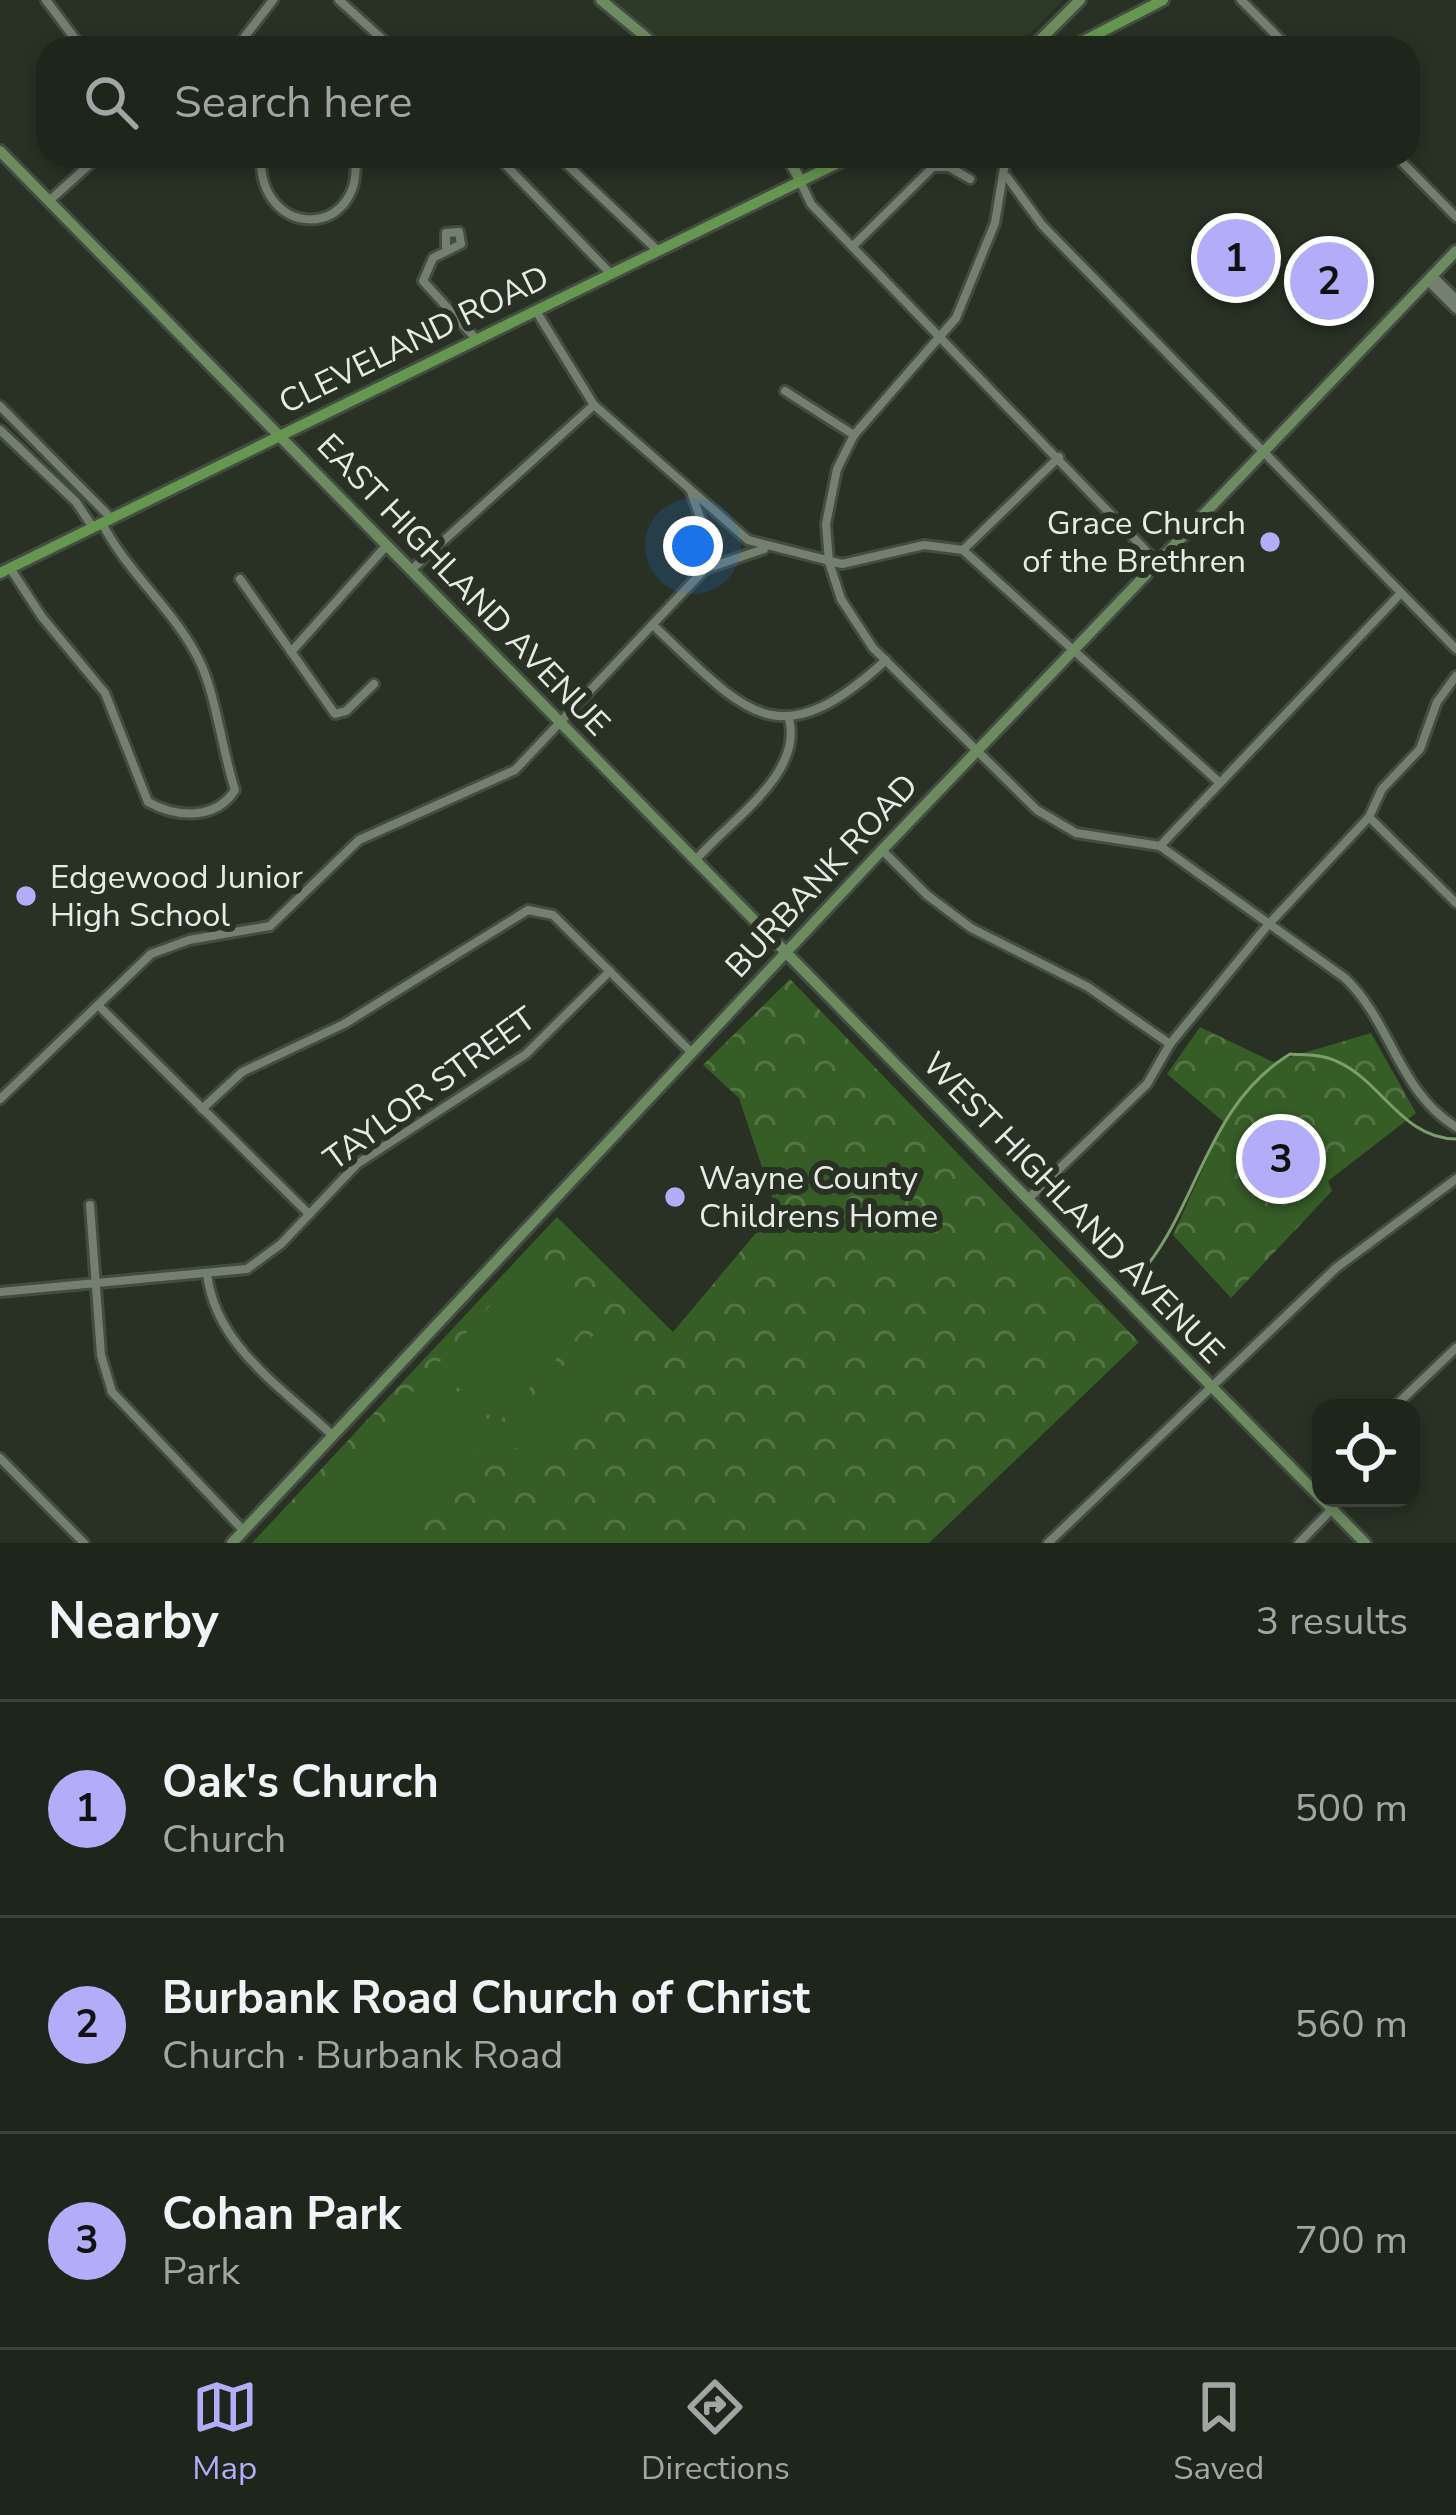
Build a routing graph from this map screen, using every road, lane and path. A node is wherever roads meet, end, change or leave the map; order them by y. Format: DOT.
graph roads {
  1 [pos="46,0"];
  2 [pos="273,0"];
  3 [pos="339,0"];
  4 [pos="601,0"];
  5 [pos="1080,0"];
  6 [pos="1162,0"];
  7 [pos="1241,0"];
  8 [pos="73,36"];
  9 [pos="245,36"];
  10 [pos="379,36"];
  11 [pos="644,36"];
  12 [pos="1044,36"];
  13 [pos="1093,36"];
  14 [pos="1277,36"];
  15 [pos="0,151"];
  16 [pos="86,168"];
  17 [pos="262,168"];
  18 [pos="356,168"];
  19 [pos="509,168"];
  20 [pos="571,168"];
  21 [pos="794,168"];
  22 [pos="825,168"];
  23 [pos="932,168"];
  24 [pos="952,168"];
  25 [pos="1006,168"];
  26 [pos="1408,168"];
  27 [pos="1006,173"];
  28 [pos="800,179"];
  29 [pos="970,179"];
  30 [pos="50,201"];
  31 [pos="1456,217"];
  32 [pos="854,246"];
  33 [pos="446,248"];
  34 [pos="656,249"];
  35 [pos="1456,251"];
  36 [pos="610,273"];
  37 [pos="1430,278"];
  38 [pos="1456,299"];
  39 [pos="1456,309"];
  40 [pos="536,311"];
  41 [pos="944,338"];
  42 [pos="476,339"];
  43 [pos="785,391"];
  44 [pos="594,405"];
  45 [pos="0,406"];
  46 [pos="0,430"];
  47 [pos="854,435"];
  48 [pos="281,436"];
  49 [pos="1261,453"];
  50 [pos="1059,458"];
  51 [pos="53,460"];
  52 [pos="44,470"];
  53 [pos="691,492"];
  54 [pos="101,522"];
  55 [pos="387,545"];
  56 [pos="766,548"];
  57 [pos="963,550"];
  58 [pos="829,562"];
  59 [pos="1157,562"];
  60 [pos="705,569"];
  61 [pos="5,570"];
  62 [pos="411,570"];
  63 [pos="240,579"];
  64 [pos="1401,592"];
  65 [pos="655,628"];
  66 [pos="1456,650"];
  67 [pos="1072,651"];
  68 [pos="291,652"];
  69 [pos="886,660"];
  70 [pos="1456,676"];
  71 [pos="374,684"];
  72 [pos="789,719"];
  73 [pos="562,726"];
  74 [pos="977,750"];
  75 [pos="1220,783"];
  76 [pos="1369,818"];
  77 [pos="1160,846"];
  78 [pos="882,850"];
  79 [pos="694,861"];
  80 [pos="1456,903"];
  81 [pos="1268,926"];
  82 [pos="786,956"];
  83 [pos="610,971"];
  84 [pos="99,1006"];
  85 [pos="1170,1044"];
  86 [pos="692,1054"];
  87 [pos="0,1100"];
  88 [pos="202,1109"];
  89 [pos="1456,1127"];
  90 [pos="1456,1180"];
  91 [pos="1027,1199"];
  92 [pos="90,1204"];
  93 [pos="309,1214"];
  94 [pos="207,1274"];
  95 [pos="95,1283"];
  96 [pos="0,1292"];
  97 [pos="1456,1348"];
  98 [pos="1214,1390"];
  99 [pos="1402,1399"];
  100 [pos="332,1435"];
  101 [pos="0,1458"];
  102 [pos="1312,1479"];
  103 [pos="1333,1509"];
  104 [pos="244,1531"];
  105 [pos="1053,1541"];
  106 [pos="84,1543"];
  107 [pos="232,1543"];
  108 [pos="1300,1543"];
  109 [pos="1366,1543"];
  1 -- 8 [label="street"];
  2 -- 9 [label="street"];
  3 -- 10 [label="street"];
  4 -- 11 [label="street"];
  5 -- 12 [label="street"];
  6 -- 13 [label="main road"];
  7 -- 14 [label="street"];
  15 -- 30 [label="street, EAST HIGHLAND AVENUE"];
  16 -- 30 [label="street"];
  17 -- 18 [label="street"];
  19 -- 36 [label="street"];
  20 -- 34 [label="street"];
  21 -- 28 [label="street"];
  22 -- 28 [label="main road, CLEVELAND ROAD"];
  23 -- 32 [label="street"];
  24 -- 29 [label="street"];
  25 -- 27 [label="street"];
  26 -- 31 [label="street"];
  27 -- 41 [label="street"];
  27 -- 49 [label="street"];
  28 -- 32 [label="street"];
  28 -- 34 [label="main road, CLEVELAND ROAD"];
  30 -- 48 [label="street, EAST HIGHLAND AVENUE"];
  32 -- 41 [label="street"];
  33 -- 42 [label="street"];
  34 -- 36 [label="main road, CLEVELAND ROAD"];
  35 -- 37 [label="street, BURBANK ROAD"];
  36 -- 40 [label="main road, CLEVELAND ROAD"];
  37 -- 38 [label="street"];
  37 -- 39 [label="street"];
  37 -- 49 [label="street, BURBANK ROAD"];
  40 -- 42 [label="main road, CLEVELAND ROAD"];
  40 -- 44 [label="street"];
  41 -- 47 [label="street"];
  41 -- 50 [label="street"];
  42 -- 48 [label="main road, CLEVELAND ROAD"];
  43 -- 47 [label="street"];
  44 -- 53 [label="street"];
  44 -- 62 [label="street"];
  45 -- 51 [label="street"];
  46 -- 52 [label="street"];
  47 -- 58 [label="street"];
  48 -- 54 [label="main road, CLEVELAND ROAD"];
  48 -- 55 [label="street, EAST HIGHLAND AVENUE"];
  49 -- 59 [label="street, BURBANK ROAD"];
  49 -- 64 [label="street"];
  50 -- 57 [label="street"];
  50 -- 59 [label="street"];
  51 -- 52 [label="street"];
  51 -- 54 [label="street"];
  52 -- 54 [label="street"];
  53 -- 56 [label="street"];
  53 -- 60 [label="street"];
  54 -- 61 [label="main road, CLEVELAND ROAD"];
  54 -- 61 [label="street"];
  55 -- 62 [label="street, EAST HIGHLAND AVENUE"];
  55 -- 68 [label="street"];
  56 -- 58 [label="street"];
  56 -- 60 [label="street"];
  57 -- 58 [label="street"];
  57 -- 67 [label="street"];
  58 -- 69 [label="street"];
  59 -- 67 [label="street, BURBANK ROAD"];
  60 -- 65 [label="street"];
  62 -- 73 [label="street, EAST HIGHLAND AVENUE"];
  63 -- 68 [label="street"];
  64 -- 66 [label="street"];
  64 -- 75 [label="street"];
  65 -- 72 [label="street"];
  65 -- 73 [label="street"];
  67 -- 74 [label="street, BURBANK ROAD"];
  67 -- 75 [label="street"];
  68 -- 71 [label="street"];
  69 -- 72 [label="street"];
  69 -- 74 [label="street"];
  70 -- 76 [label="street"];
  72 -- 79 [label="street"];
  73 -- 79 [label="street, EAST HIGHLAND AVENUE"];
  73 -- 84 [label="street"];
  74 -- 77 [label="street"];
  74 -- 78 [label="street, BURBANK ROAD"];
  75 -- 77 [label="street"];
  76 -- 80 [label="street"];
  76 -- 81 [label="street"];
  77 -- 81 [label="street"];
  78 -- 82 [label="street, BURBANK ROAD"];
  78 -- 85 [label="street"];
  79 -- 82 [label="street, EAST HIGHLAND AVENUE"];
  81 -- 85 [label="street"];
  81 -- 89 [label="street"];
  82 -- 86 [label="street, BURBANK ROAD"];
  82 -- 91 [label="street, WEST HIGHLAND AVENUE"];
  83 -- 86 [label="street"];
  83 -- 88 [label="street"];
  83 -- 93 [label="street, TAYLOR STREET"];
  84 -- 87 [label="street"];
  84 -- 88 [label="street"];
  85 -- 91 [label="street"];
  86 -- 100 [label="street, BURBANK ROAD"];
  88 -- 93 [label="street"];
  90 -- 98 [label="street"];
  91 -- 98 [label="street, WEST HIGHLAND AVENUE"];
  92 -- 95 [label="street"];
  93 -- 94 [label="street, TAYLOR STREET"];
  94 -- 95 [label="street, TAYLOR STREET"];
  94 -- 100 [label="street"];
  95 -- 96 [label="street, TAYLOR STREET"];
  95 -- 104 [label="street"];
  97 -- 99 [label="street"];
  98 -- 102 [label="street, WEST HIGHLAND AVENUE"];
  98 -- 105 [label="street"];
  100 -- 104 [label="street, BURBANK ROAD"];
  101 -- 106 [label="street"];
  103 -- 108 [label="street"];
  103 -- 109 [label="street, WEST HIGHLAND AVENUE"];
  104 -- 107 [label="street, BURBANK ROAD"];
}
